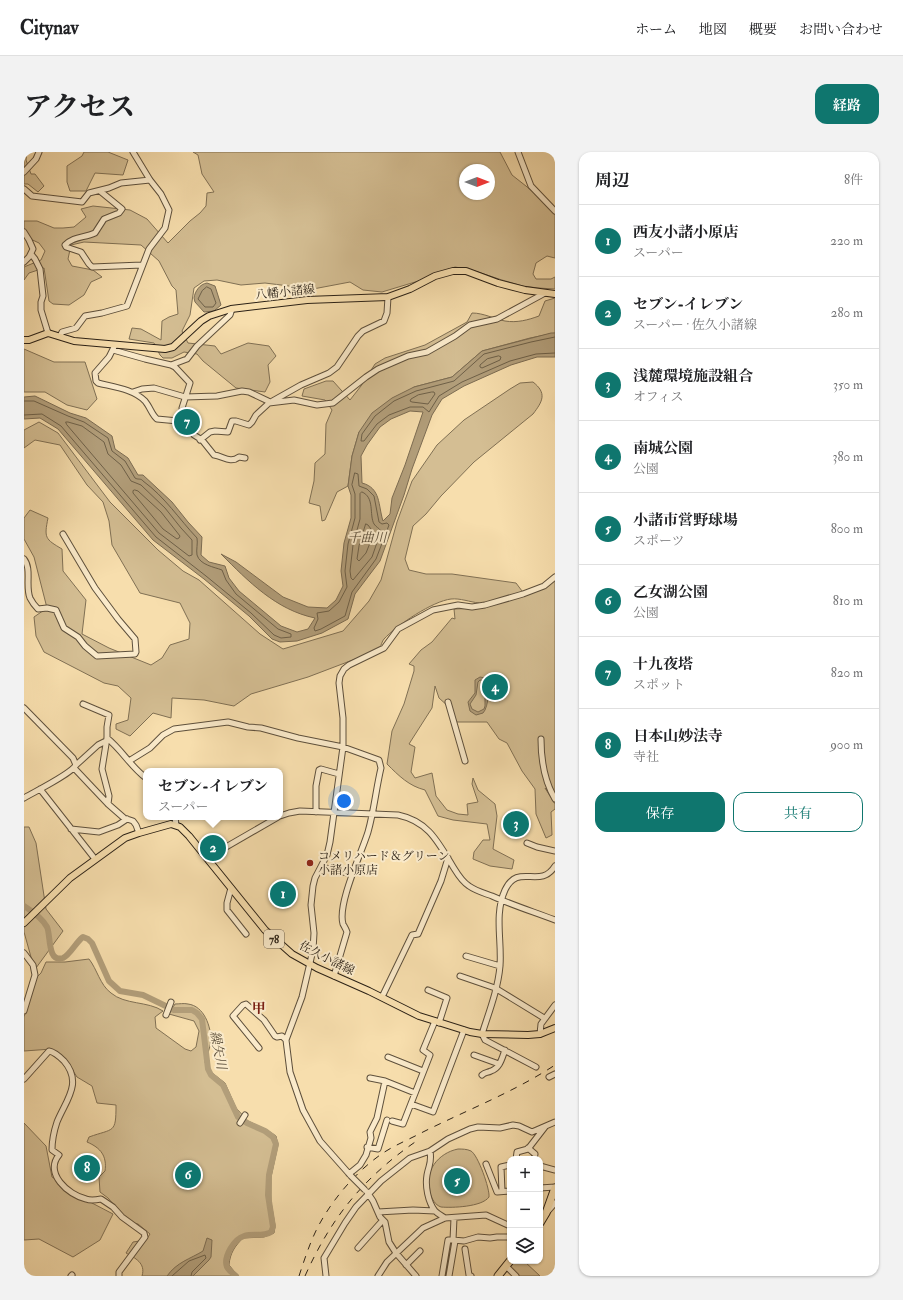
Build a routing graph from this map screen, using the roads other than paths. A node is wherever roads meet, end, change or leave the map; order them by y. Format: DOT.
graph roads {
  1 [pos="39,152"];
  2 [pos="134,152"];
  3 [pos="518,152"];
  4 [pos="24,172"];
  5 [pos="150,180"];
  6 [pos="24,189"];
  7 [pos="100,191"];
  8 [pos="555,211"];
  9 [pos="24,232"];
  10 [pos="31,254"];
  11 [pos="24,262"];
  12 [pos="142,265"];
  13 [pos="545,293"];
  14 [pos="555,294"];
  15 [pos="388,297"];
  16 [pos="232,309"];
  17 [pos="48,333"];
  18 [pos="60,336"];
  19 [pos="24,340"];
  20 [pos="114,347"];
  21 [pos="171,365"];
  22 [pos="133,392"];
  23 [pos="185,397"];
  24 [pos="269,403"];
  25 [pos="185,424"];
  26 [pos="200,440"];
  27 [pos="245,458"];
  28 [pos="63,534"];
  29 [pos="24,559"];
  30 [pos="555,577"];
  31 [pos="448,702"];
  32 [pos="83,704"];
  33 [pos="24,708"];
  34 [pos="107,738"];
  35 [pos="541,739"];
  36 [pos="343,747"];
  37 [pos="129,761"];
  38 [pos="465,761"];
  39 [pos="75,766"];
  40 [pos="339,774"];
  41 [pos="143,776"];
  42 [pos="40,789"];
  43 [pos="24,798"];
  44 [pos="555,799"];
  45 [pos="108,804"];
  46 [pos="316,812"];
  47 [pos="334,812"];
  48 [pos="371,814"];
  49 [pos="283,816"];
  50 [pos="127,819"];
  51 [pos="175,820"];
  52 [pos="274,820"];
  53 [pos="176,825"];
  54 [pos="71,829"];
  55 [pos="139,833"];
  56 [pos="528,843"];
  57 [pos="555,851"];
  58 [pos="208,858"];
  59 [pos="448,858"];
  60 [pos="95,859"];
  61 [pos="555,866"];
  62 [pos="321,867"];
  63 [pos="352,874"];
  64 [pos="231,888"];
  65 [pos="502,901"];
  66 [pos="555,920"];
  67 [pos="24,923"];
  68 [pos="246,934"];
  69 [pos="24,953"];
  70 [pos="466,956"];
  71 [pos="309,964"];
  72 [pos="500,966"];
  73 [pos="334,976"];
  74 [pos="460,976"];
  75 [pos="495,988"];
  76 [pos="428,990"];
  77 [pos="382,997"];
  78 [pos="171,1002"];
  79 [pos="555,1005"];
  80 [pos="24,1011"];
  81 [pos="166,1015"];
  82 [pos="544,1018"];
  83 [pos="437,1022"];
  84 [pos="555,1028"];
  85 [pos="464,1030"];
  86 [pos="482,1034"];
  87 [pos="540,1034"];
  88 [pos="286,1040"];
  89 [pos="259,1048"];
  90 [pos="505,1050"];
  91 [pos="474,1055"];
  92 [pos="388,1057"];
  93 [pos="499,1064"];
  94 [pos="536,1067"];
  95 [pos="423,1071"];
  96 [pos="555,1074"];
  97 [pos="482,1075"];
  98 [pos="549,1077"];
  99 [pos="370,1078"];
  100 [pos="24,1079"];
  101 [pos="385,1081"];
  102 [pos="415,1093"];
  103 [pos="411,1104"];
  104 [pos="245,1115"];
  105 [pos="555,1122"];
  106 [pos="240,1123"];
  107 [pos="546,1127"];
  108 [pos="367,1147"];
  109 [pos="528,1148"];
  110 [pos="430,1151"];
  111 [pos="516,1156"];
  112 [pos="535,1156"];
  113 [pos="486,1164"];
  114 [pos="507,1166"];
  115 [pos="543,1167"];
  116 [pos="555,1170"];
  117 [pos="350,1175"];
  118 [pos="555,1187"];
  119 [pos="543,1188"];
  120 [pos="502,1191"];
  121 [pos="507,1191"];
  122 [pos="366,1192"];
  123 [pos="555,1203"];
  124 [pos="555,1210"];
  125 [pos="435,1211"];
  126 [pos="378,1212"];
  127 [pos="546,1213"];
  128 [pos="445,1218"];
  129 [pos="454,1218"];
  130 [pos="543,1218"];
  131 [pos="383,1220"];
  132 [pos="507,1225"];
  133 [pos="507,1237"];
  134 [pos="454,1240"];
  135 [pos="358,1248"];
  136 [pos="465,1249"];
  137 [pos="420,1251"];
  138 [pos="396,1253"];
  139 [pos="508,1264"];
  140 [pos="406,1265"];
  141 [pos="119,1276"];
  142 [pos="326,1276"];
  143 [pos="378,1276"];
  144 [pos="416,1276"];
  145 [pos="442,1276"];
  146 [pos="449,1276"];
  147 [pos="470,1276"];
  148 [pos="498,1276"];
  149 [pos="516,1276"];
  1 -- 4 [label="street"];
  2 -- 5 [label="street"];
  3 -- 8 [label="street"];
  5 -- 7 [label="street"];
  5 -- 12 [label="street"];
  6 -- 7 [label="street"];
  7 -- 12 [label="street"];
  9 -- 10 [label="street"];
  10 -- 11 [label="street"];
  10 -- 17 [label="street"];
  12 -- 18 [label="street"];
  13 -- 14 [label="main road, 八幡小諸線"];
  13 -- 15 [label="main road, 八幡小諸線"];
  13 -- 24 [label="street"];
  15 -- 16 [label="main road, 八幡小諸線"];
  15 -- 24 [label="street"];
  16 -- 20 [label="main road, 八幡小諸線"];
  16 -- 21 [label="street"];
  17 -- 18 [label="main road, 八幡小諸線"];
  17 -- 19 [label="main road"];
  18 -- 20 [label="main road, 八幡小諸線"];
  20 -- 21 [label="street"];
  20 -- 22 [label="street"];
  21 -- 23 [label="street"];
  22 -- 23 [label="street"];
  22 -- 25 [label="street"];
  23 -- 24 [label="street"];
  23 -- 25 [label="street"];
  24 -- 26 [label="street"];
  25 -- 26 [label="street"];
  26 -- 27 [label="street"];
  28 -- 29 [label="street"];
  30 -- 36 [label="street"];
  31 -- 38 [label="street"];
  32 -- 34 [label="street"];
  33 -- 39 [label="street"];
  34 -- 37 [label="street"];
  34 -- 39 [label="street"];
  34 -- 45 [label="street"];
  35 -- 44 [label="street"];
  36 -- 37 [label="street"];
  36 -- 40 [label="street"];
  36 -- 48 [label="street"];
  37 -- 41 [label="street"];
  39 -- 42 [label="street"];
  39 -- 45 [label="street"];
  40 -- 46 [label="street"];
  40 -- 47 [label="street"];
  42 -- 43 [label="street"];
  42 -- 54 [label="street"];
  45 -- 50 [label="street"];
  46 -- 47 [label="street"];
  46 -- 49 [label="street"];
  47 -- 48 [label="street"];
  47 -- 62 [label="street"];
  48 -- 59 [label="street"];
  48 -- 63 [label="street"];
  50 -- 54 [label="street"];
  50 -- 55 [label="street"];
  51 -- 53 [label="street"];
  52 -- 58 [label="street"];
  53 -- 55 [label="main road"];
  53 -- 58 [label="main road, 佐久小諸線 / 78"];
  54 -- 60 [label="street"];
  55 -- 60 [label="main road"];
  56 -- 57 [label="street"];
  58 -- 64 [label="main road, 佐久小諸線 / 78"];
  59 -- 65 [label="street"];
  59 -- 77 [label="street"];
  60 -- 67 [label="main road"];
  61 -- 65 [label="street"];
  62 -- 63 [label="street"];
  62 -- 71 [label="street"];
  63 -- 73 [label="street"];
  64 -- 68 [label="street"];
  64 -- 71 [label="main road, 佐久小諸線 / 78"];
  65 -- 66 [label="street"];
  65 -- 72 [label="street"];
  69 -- 80 [label="street"];
  70 -- 72 [label="street"];
  71 -- 73 [label="main road, 佐久小諸線 / 78"];
  71 -- 88 [label="street"];
  72 -- 75 [label="street"];
  73 -- 77 [label="main road, 佐久小諸線 / 78"];
  74 -- 75 [label="street"];
  75 -- 82 [label="street"];
  75 -- 86 [label="street"];
  76 -- 83 [label="street"];
  77 -- 83 [label="main road, 佐久小諸線 / 78"];
  78 -- 81 [label="street"];
  79 -- 82 [label="street"];
  82 -- 87 [label="street"];
  83 -- 85 [label="main road, 佐久小諸線 / 78"];
  83 -- 95 [label="street"];
  84 -- 87 [label="main road, 佐久小諸線 / 78"];
  85 -- 86 [label="main road, 佐久小諸線 / 78"];
  85 -- 103 [label="street"];
  86 -- 87 [label="main road, 佐久小諸線 / 78"];
  86 -- 90 [label="street"];
  88 -- 89 [label="street"];
  88 -- 117 [label="street"];
  90 -- 93 [label="street"];
  90 -- 94 [label="street"];
  91 -- 93 [label="street"];
  92 -- 95 [label="street"];
  93 -- 97 [label="street"];
  95 -- 102 [label="street"];
  96 -- 98 [label="street"];
  99 -- 101 [label="street"];
  100 -- 141 [label="street"];
  101 -- 102 [label="street"];
  101 -- 108 [label="street"];
  102 -- 103 [label="street"];
  103 -- 108 [label="street"];
  104 -- 106 [label="street"];
  105 -- 107 [label="street"];
  107 -- 109 [label="street"];
  107 -- 110 [label="street"];
  108 -- 117 [label="street"];
  109 -- 111 [label="street"];
  109 -- 112 [label="street"];
  110 -- 122 [label="street"];
  110 -- 125 [label="street"];
  113 -- 120 [label="street"];
  114 -- 120 [label="street"];
  115 -- 116 [label="street"];
  117 -- 122 [label="street, bridge"];
  118 -- 119 [label="street"];
  118 -- 127 [label="highway"];
  120 -- 121 [label="street"];
  122 -- 126 [label="street"];
  122 -- 142 [label="street"];
  123 -- 127 [label="street"];
  124 -- 127 [label="street"];
  125 -- 126 [label="street"];
  125 -- 128 [label="street"];
  126 -- 131 [label="street"];
  127 -- 130 [label="highway"];
  128 -- 129 [label="street"];
  128 -- 138 [label="street"];
  129 -- 132 [label="street"];
  129 -- 134 [label="street"];
  131 -- 135 [label="street"];
  131 -- 138 [label="street"];
  133 -- 134 [label="street"];
  134 -- 145 [label="street"];
  134 -- 146 [label="street"];
  136 -- 147 [label="street"];
  137 -- 140 [label="street"];
  138 -- 140 [label="street"];
  138 -- 143 [label="street"];
  139 -- 148 [label="highway"];
  139 -- 149 [label="street"];
  140 -- 144 [label="street"];
}
